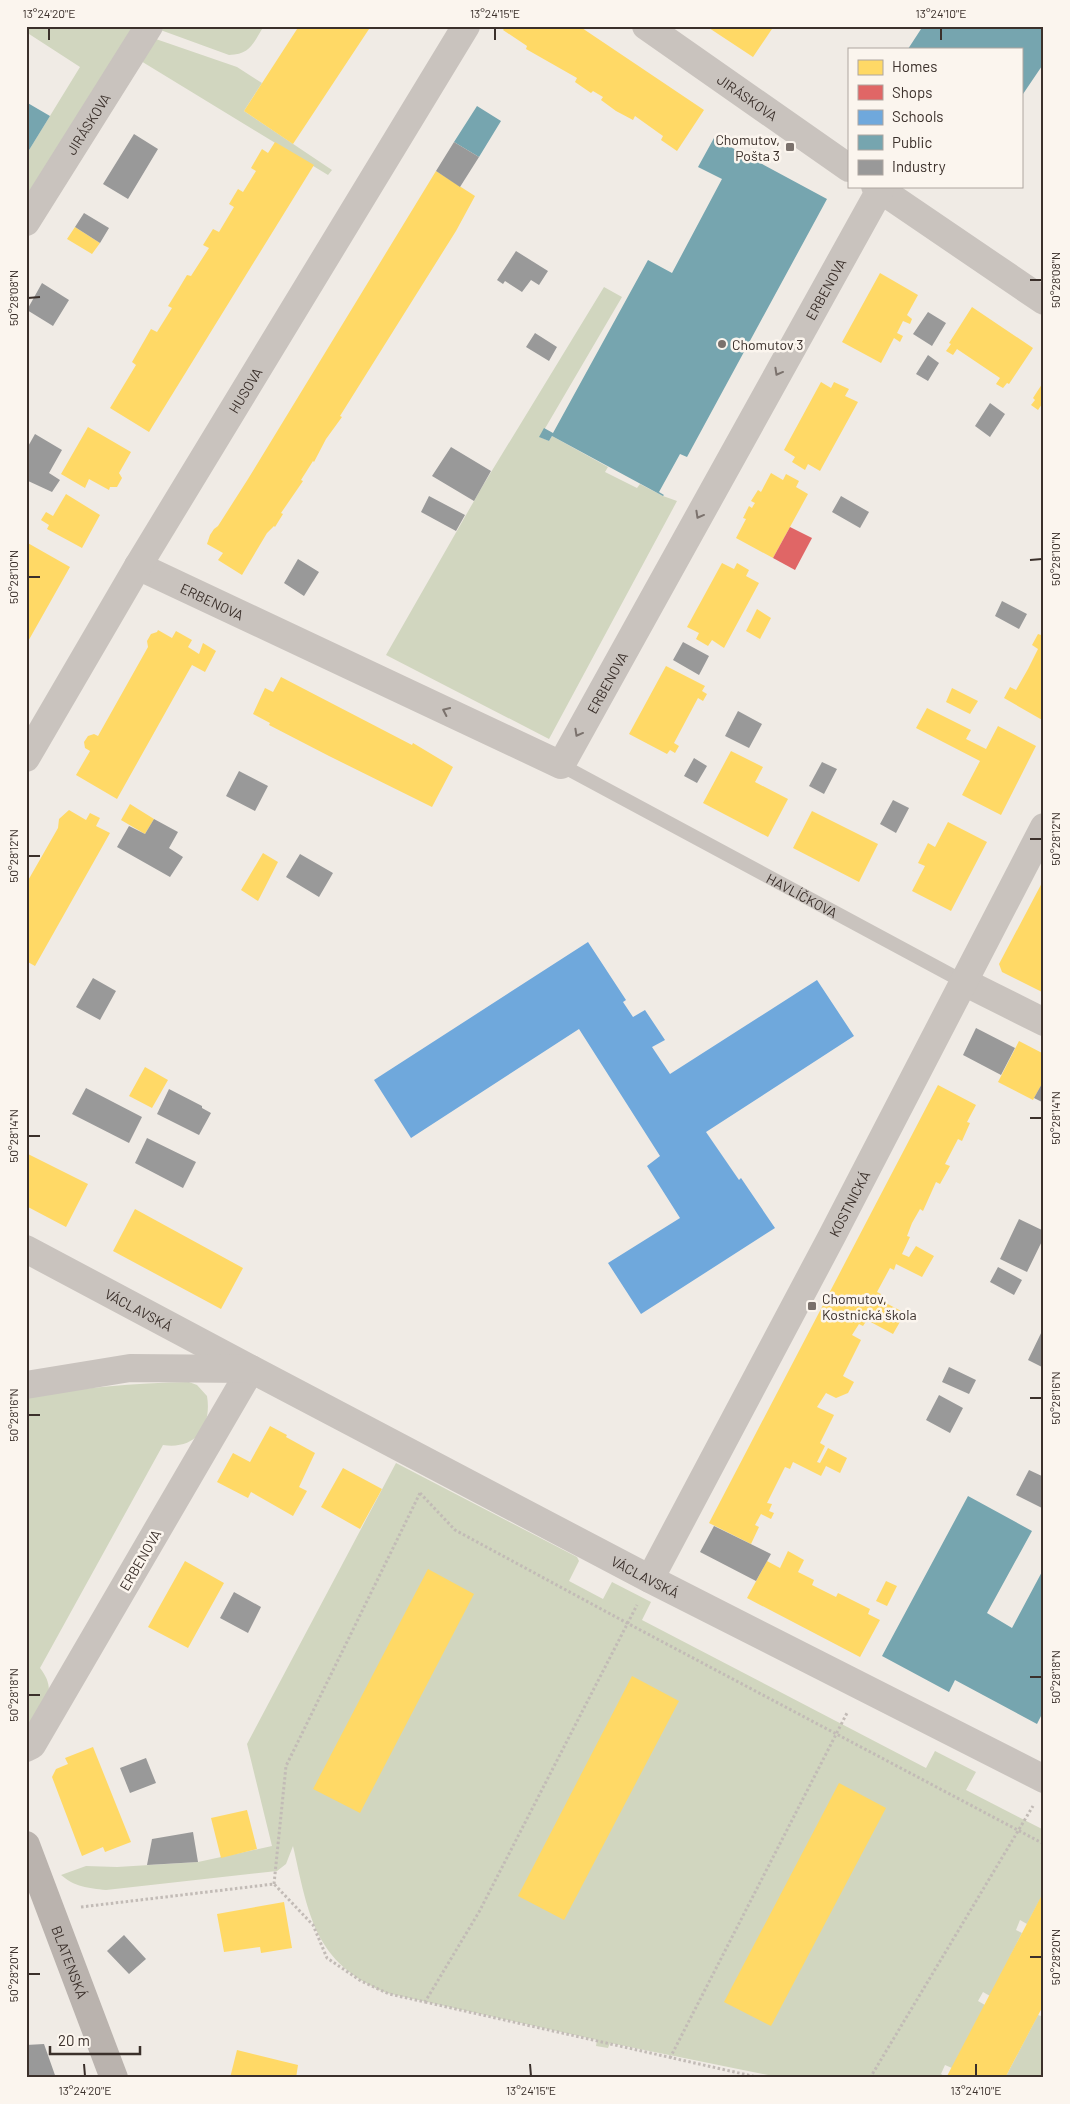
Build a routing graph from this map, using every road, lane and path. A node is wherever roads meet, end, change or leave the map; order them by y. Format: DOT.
graph roads {
  1 [pos="149,26"];
  2 [pos="466,26"];
  3 [pos="646,26"];
  4 [pos="848,167"];
  5 [pos="877,188"];
  6 [pos="26,222"];
  7 [pos="1044,300"];
  8 [pos="138,566"];
  9 [pos="26,758"];
  10 [pos="560,765"];
  11 [pos="1044,827"];
  12 [pos="964,982"];
  13 [pos="1044,1022"];
  14 [pos="26,1249"];
  15 [pos="251,1369"];
  16 [pos="26,1385"];
  17 [pos="434,1465"];
  18 [pos="420,1493"];
  19 [pos="650,1578"];
  20 [pos="627,1623"];
  21 [pos="861,1686"];
  22 [pos="836,1734"];
  23 [pos="26,1748"];
  24 [pos="1044,1779"];
  25 [pos="1034,1806"];
  26 [pos="1019,1830"];
  27 [pos="1044,1844"];
  28 [pos="26,1845"];
  29 [pos="274,1884"];
  30 [pos="51,1911"];
  31 [pos="425,2002"];
  32 [pos="670,2058"];
  33 [pos="114,2078"];
  34 [pos="761,2078"];
  35 [pos="870,2078"];
  1 -- 6 [label="street, JIRÁSKOVA"];
  2 -- 8 [label="street, HUSOVA"];
  3 -- 4 [label="street, JIRÁSKOVA"];
  5 -- 7 [label="street"];
  5 -- 10 [label="street, ERBENOVA, one-way"];
  8 -- 9 [label="street, HUSOVA"];
  10 -- 8 [label="street, ERBENOVA, one-way"];
  10 -- 12 [label="lane, HAVLÍČKOVA"];
  11 -- 12 [label="street, KOSTNICKÁ"];
  12 -- 13 [label="street, HAVLÍČKOVA"];
  12 -- 19 [label="street, KOSTNICKÁ"];
  14 -- 15 [label="street, VÁCLAVSKÁ"];
  15 -- 16 [label="street, VÁCLAVSKÁ"];
  15 -- 17 [label="street, VÁCLAVSKÁ"];
  15 -- 23 [label="street, ERBENOVA"];
  17 -- 18 [label="path"];
  17 -- 19 [label="street, VÁCLAVSKÁ"];
  18 -- 20 [label="path"];
  18 -- 29 [label="path"];
  19 -- 20 [label="path"];
  19 -- 21 [label="street, VÁCLAVSKÁ"];
  20 -- 22 [label="path"];
  20 -- 31 [label="path"];
  21 -- 22 [label="path"];
  21 -- 24 [label="street, VÁCLAVSKÁ"];
  22 -- 26 [label="path"];
  22 -- 32 [label="path"];
  25 -- 26 [label="path"];
  26 -- 27 [label="path"];
  26 -- 35 [label="path"];
  28 -- 30 [label="street, BLATENSKÁ"];
  29 -- 30 [label="path"];
  29 -- 31 [label="path"];
  30 -- 33 [label="street, BLATENSKÁ"];
  31 -- 32 [label="path"];
  32 -- 34 [label="path"];
}
